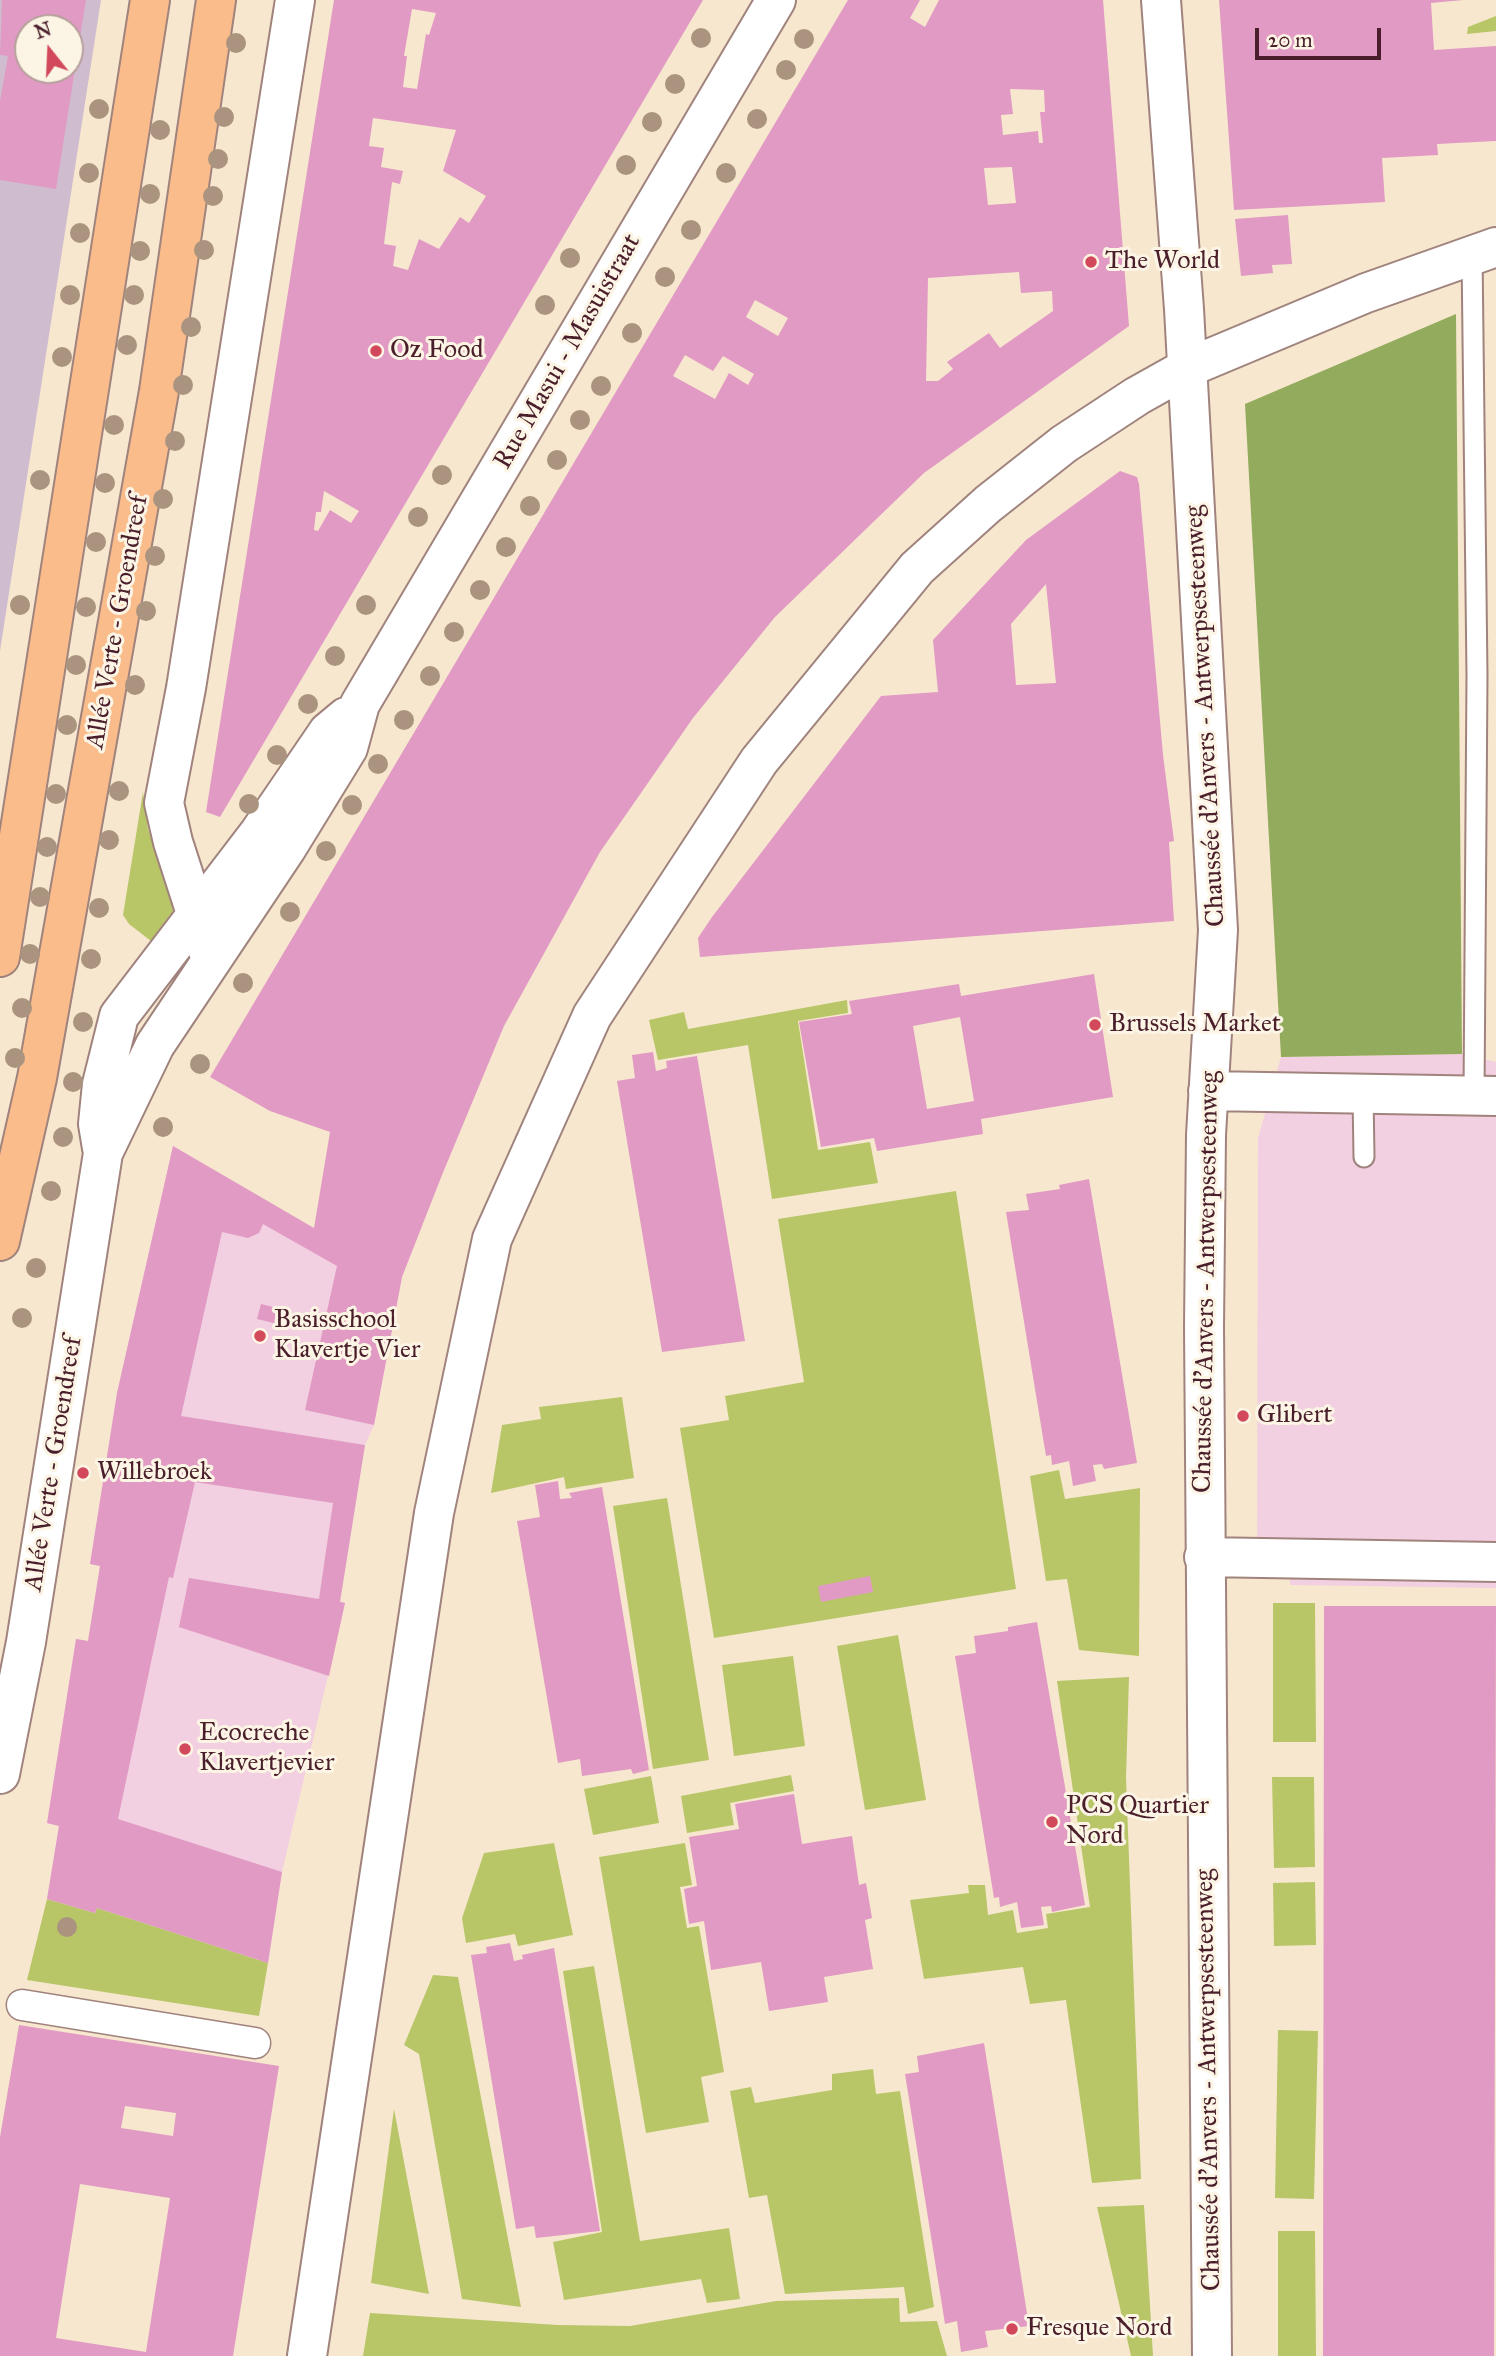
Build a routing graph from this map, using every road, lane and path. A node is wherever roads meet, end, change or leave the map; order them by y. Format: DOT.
graph roads {
  1 [pos="150,0"];
  2 [pos="216,0"];
  3 [pos="295,0"];
  4 [pos="776,0"];
  5 [pos="1161,0"];
  6 [pos="1484,250"];
  7 [pos="1188,368"];
  8 [pos="360,704"];
  9 [pos="197,914"];
  10 [pos="0,957"];
  11 [pos="211,960"];
  12 [pos="1208,1091"];
  13 [pos="1363,1094"];
  14 [pos="1485,1096"];
  15 [pos="103,1153"];
  16 [pos="1364,1157"];
  17 [pos="0,1241"];
  18 [pos="1204,1557"];
  19 [pos="1496,1562"];
  20 [pos="0,1774"];
  21 [pos="22,2005"];
  22 [pos="256,2043"];
  23 [pos="307,2356"];
  24 [pos="1212,2356"];
  1 -- 10 [label="main road"];
  2 -- 17 [label="main road, Allée Verte - Groendreef"];
  3 -- 9 [label="street"];
  4 -- 8 [label="street, Rue Masui - Masuistraat"];
  5 -- 7 [label="street, Chaussée d'Anvers - Antwerpsesteenweg"];
  6 -- 7 [label="street"];
  6 -- 14 [label="lane"];
  7 -- 12 [label="street, Chaussée d'Anvers - Antwerpsesteenweg"];
  7 -- 23 [label="street"];
  8 -- 9 [label="street, Rue Masui - Masuistraat"];
  8 -- 11 [label="street, Rue Masui - Masuistraat"];
  9 -- 11 [label="street"];
  9 -- 15 [label="street, Allée Verte - Groendreef"];
  11 -- 15 [label="street, Allée Verte - Groendreef"];
  12 -- 13 [label="street"];
  12 -- 18 [label="street, Chaussée d'Anvers - Antwerpsesteenweg"];
  13 -- 14 [label="street"];
  13 -- 16 [label="lane"];
  15 -- 20 [label="street, Allée Verte - Groendreef"];
  18 -- 19 [label="street"];
  18 -- 24 [label="street, Chaussée d'Anvers - Antwerpsesteenweg"];
  21 -- 22 [label="street"];
}
